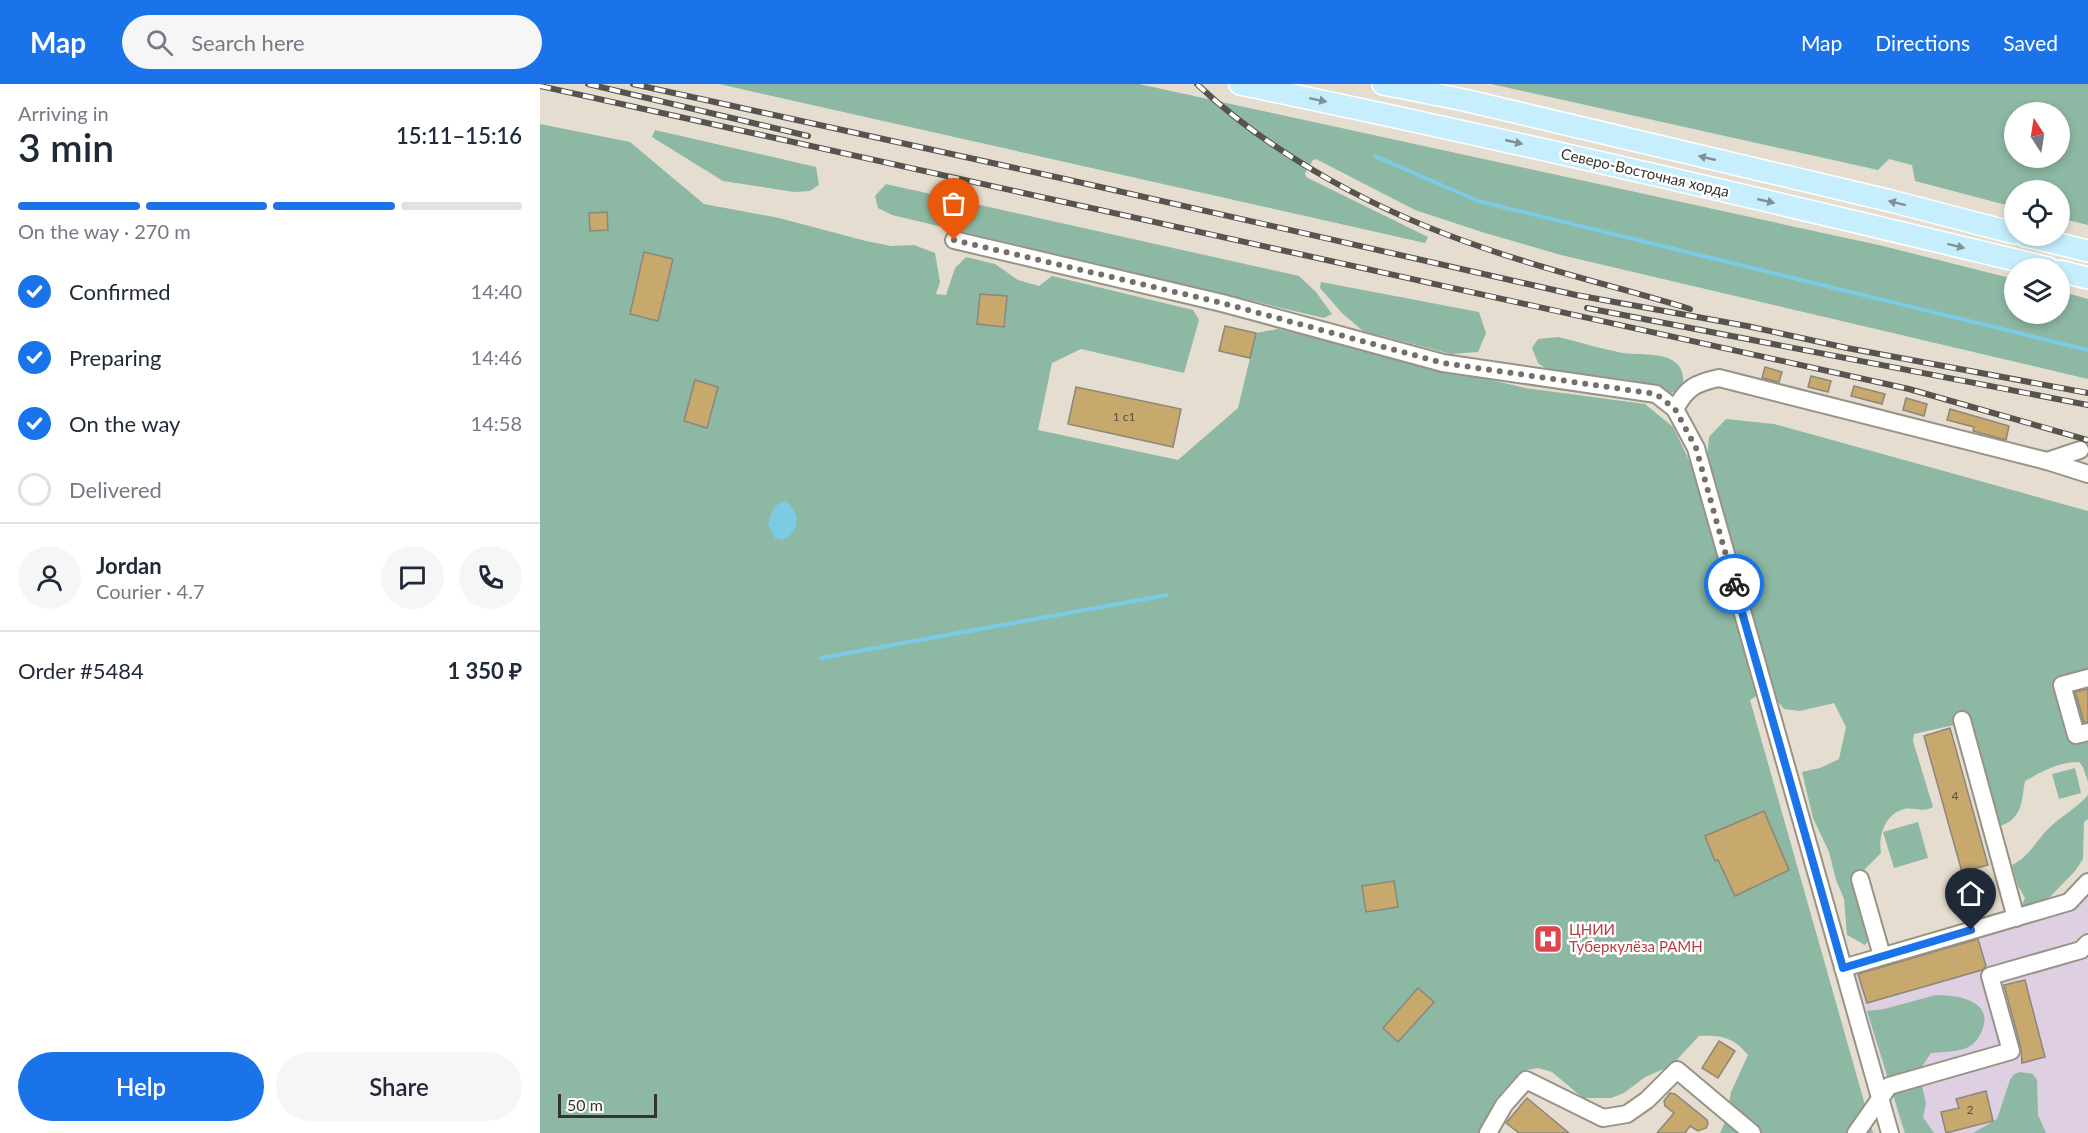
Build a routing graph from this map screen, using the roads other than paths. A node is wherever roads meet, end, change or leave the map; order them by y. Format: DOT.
graph roads {
  1 [pos="1240,84"];
  2 [pos="1383,84"];
  3 [pos="2004,230"];
  4 [pos="954,240"];
  5 [pos="2067,246"];
  6 [pos="2088,251"];
  7 [pos="2006,258"];
  8 [pos="2070,274"];
  9 [pos="2088,278"];
  10 [pos="1675,409"];
  11 [pos="2080,450"];
  12 [pos="2047,461"];
  13 [pos="2088,474"];
  14 [pos="2088,678"];
  15 [pos="1962,720"];
  16 [pos="2088,732"];
  17 [pos="1860,879"];
  18 [pos="2088,882"];
  19 [pos="2016,918"];
  20 [pos="2088,943"];
  21 [pos="1882,956"];
  22 [pos="1843,968"];
  23 [pos="1880,1098"];
  24 [pos="1488,1133"];
  25 [pos="1752,1133"];
  26 [pos="1856,1133"];
  27 [pos="1890,1133"];
  1 -- 7 [label="main road, Северо-Восточная хорда, one-way"];
  3 -- 2 [label="main road, Северо-Восточная хорда, one-way"];
  4 -- 10 [label="street"];
  5 -- 6 [label="main road"];
  8 -- 9 [label="main road"];
  10 -- 12 [label="street"];
  10 -- 22 [label="street"];
  11 -- 12 [label="street"];
  12 -- 13 [label="street"];
  14 -- 16 [label="street"];
  15 -- 19 [label="street"];
  17 -- 21 [label="street"];
  18 -- 19 [label="street"];
  19 -- 21 [label="street"];
  20 -- 23 [label="street"];
  21 -- 22 [label="street"];
  22 -- 23 [label="street"];
  23 -- 26 [label="street"];
  23 -- 27 [label="street"];
  24 -- 25 [label="street"];
}
